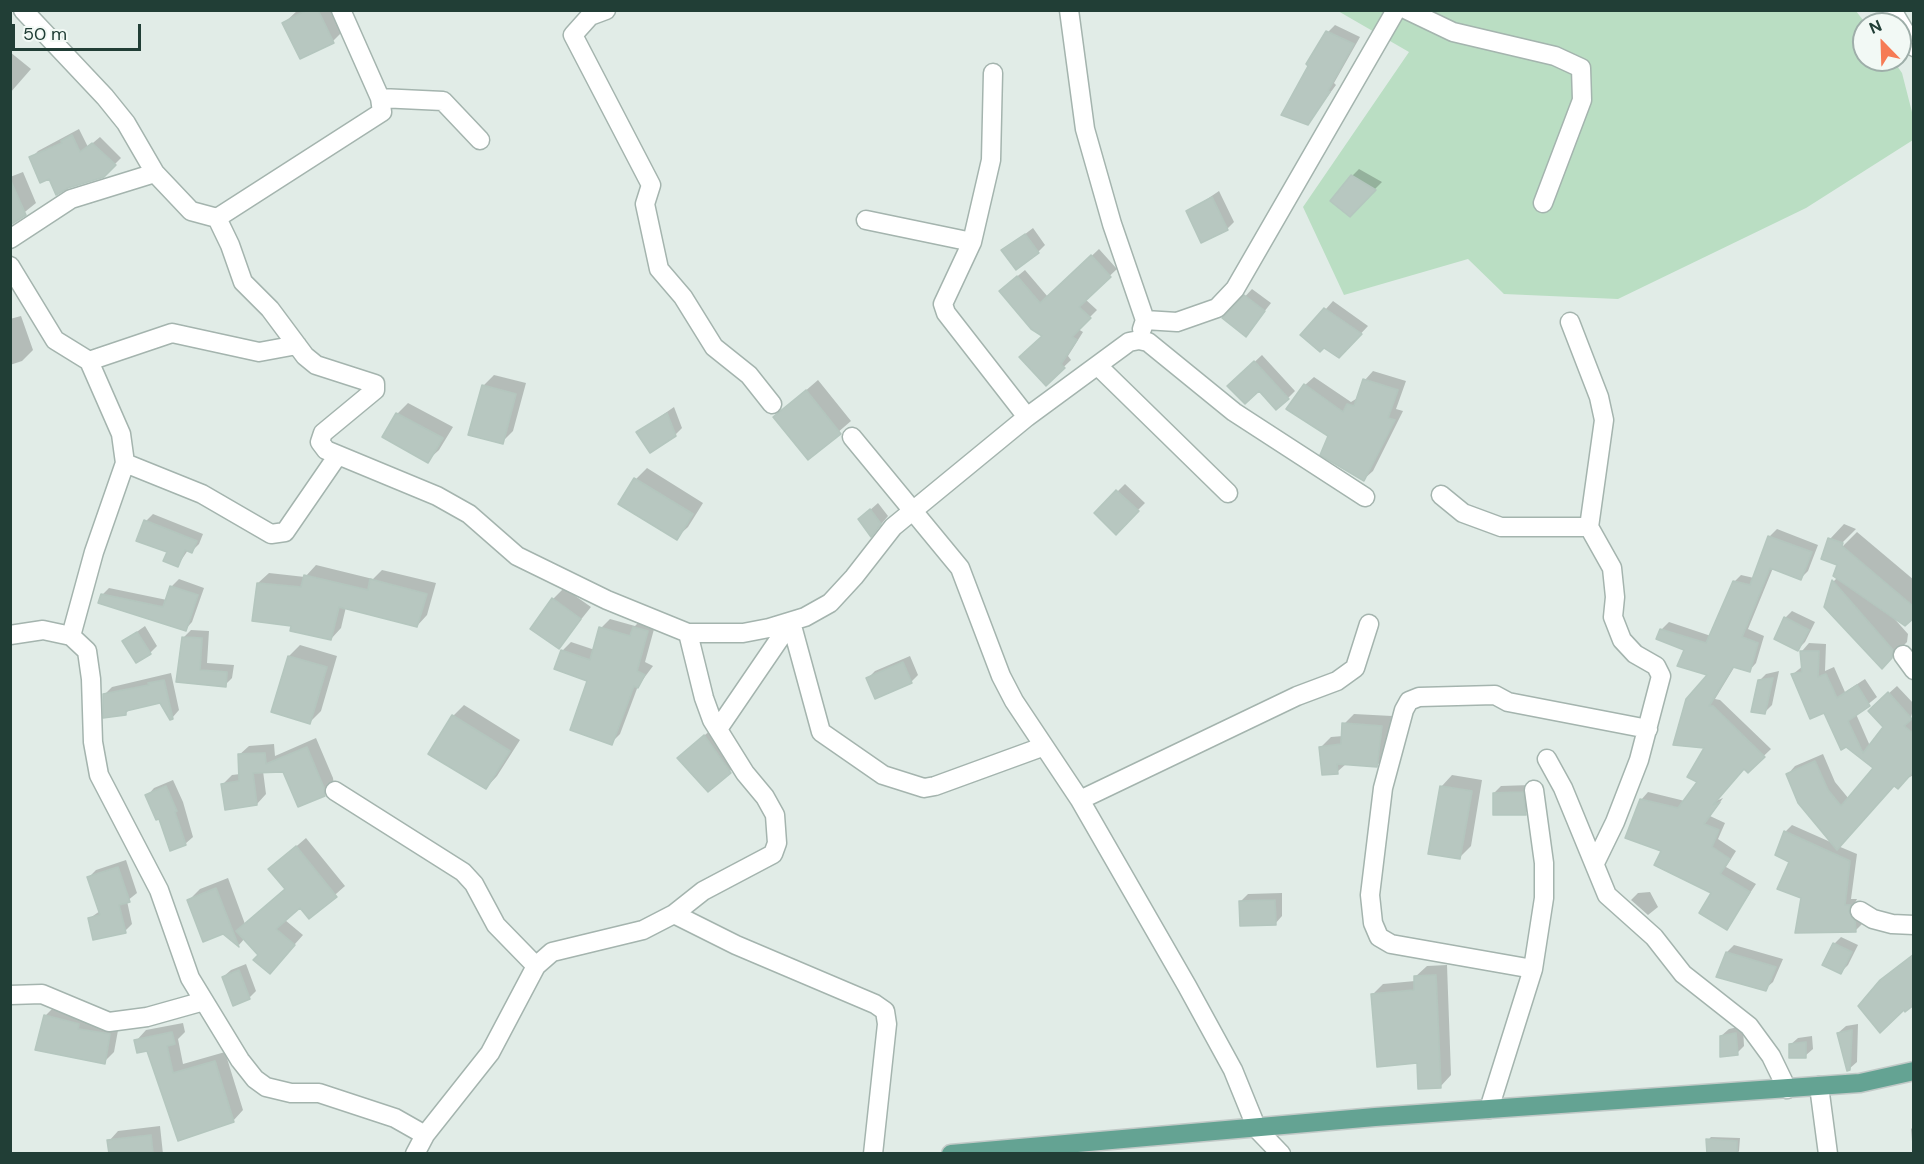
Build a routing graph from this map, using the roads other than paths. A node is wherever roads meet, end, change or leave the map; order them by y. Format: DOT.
graph roads {
  1 [pos="23,10"];
  2 [pos="341,10"];
  3 [pos="1068,10"];
  4 [pos="1396,10"];
  5 [pos="1407,10"];
  6 [pos="1892,10"];
  7 [pos="594,12"];
  8 [pos="1914,47"];
  9 [pos="993,73"];
  10 [pos="380,98"];
  11 [pos="480,140"];
  12 [pos="155,173"];
  13 [pos="1543,203"];
  14 [pos="216,218"];
  15 [pos="866,220"];
  16 [pos="10,239"];
  17 [pos="972,242"];
  18 [pos="10,266"];
  19 [pos="1145,320"];
  20 [pos="1570,322"];
  21 [pos="1139,340"];
  22 [pos="297,345"];
  23 [pos="89,361"];
  24 [pos="1098,366"];
  25 [pos="772,404"];
  26 [pos="1027,417"];
  27 [pos="852,437"];
  28 [pos="338,455"];
  29 [pos="124,463"];
  30 [pos="1228,493"];
  31 [pos="1441,495"];
  32 [pos="1365,497"];
  33 [pos="912,512"];
  34 [pos="1589,527"];
  35 [pos="790,622"];
  36 [pos="1369,624"];
  37 [pos="688,633"];
  38 [pos="10,635"];
  39 [pos="71,636"];
  40 [pos="718,729"];
  41 [pos="1648,729"];
  42 [pos="1042,747"];
  43 [pos="1547,759"];
  44 [pos="1534,790"];
  45 [pos="336,791"];
  46 [pos="1080,800"];
  47 [pos="1595,863"];
  48 [pos="1860,911"];
  49 [pos="674,914"];
  50 [pos="1914,925"];
  51 [pos="536,966"];
  52 [pos="1533,969"];
  53 [pos="10,995"];
  54 [pos="204,1001"];
  55 [pos="1914,1071"];
  56 [pos="1820,1086"];
  57 [pos="1787,1089"];
  58 [pos="1489,1109"];
  59 [pos="1257,1129"];
  60 [pos="424,1135"];
  61 [pos="415,1154"];
  62 [pos="873,1154"];
  63 [pos="951,1154"];
  64 [pos="1281,1154"];
  65 [pos="1828,1154"];
  1 -- 12 [label="street"];
  2 -- 10 [label="street"];
  3 -- 19 [label="street"];
  4 -- 19 [label="street"];
  5 -- 13 [label="street"];
  6 -- 8 [label="street"];
  7 -- 25 [label="street"];
  9 -- 17 [label="street"];
  10 -- 11 [label="street"];
  10 -- 14 [label="street"];
  12 -- 14 [label="street"];
  12 -- 16 [label="street"];
  14 -- 22 [label="street"];
  15 -- 17 [label="street"];
  17 -- 26 [label="street"];
  18 -- 23 [label="street"];
  19 -- 21 [label="street"];
  20 -- 34 [label="street"];
  21 -- 24 [label="street"];
  21 -- 32 [label="street"];
  22 -- 23 [label="street"];
  22 -- 28 [label="street"];
  23 -- 29 [label="street"];
  24 -- 26 [label="street"];
  24 -- 30 [label="street"];
  26 -- 33 [label="street"];
  27 -- 33 [label="street"];
  28 -- 29 [label="street"];
  28 -- 37 [label="street"];
  29 -- 39 [label="street"];
  31 -- 34 [label="street"];
  33 -- 35 [label="street"];
  33 -- 42 [label="street"];
  34 -- 41 [label="street"];
  35 -- 37 [label="street"];
  35 -- 40 [label="street"];
  35 -- 42 [label="street"];
  36 -- 46 [label="street"];
  37 -- 40 [label="street"];
  38 -- 39 [label="street"];
  39 -- 54 [label="street"];
  40 -- 49 [label="street"];
  41 -- 47 [label="street"];
  41 -- 52 [label="street"];
  42 -- 46 [label="street"];
  43 -- 47 [label="street"];
  44 -- 52 [label="street"];
  45 -- 51 [label="street"];
  46 -- 59 [label="street"];
  47 -- 57 [label="street"];
  48 -- 50 [label="street"];
  49 -- 51 [label="street"];
  49 -- 62 [label="street"];
  51 -- 60 [label="street"];
  52 -- 58 [label="street"];
  53 -- 54 [label="street"];
  54 -- 60 [label="street"];
  55 -- 56 [label="main road"];
  56 -- 57 [label="main road"];
  56 -- 65 [label="street"];
  57 -- 58 [label="main road"];
  58 -- 59 [label="main road"];
  59 -- 63 [label="main road"];
  59 -- 64 [label="street"];
  60 -- 61 [label="street"];
}
